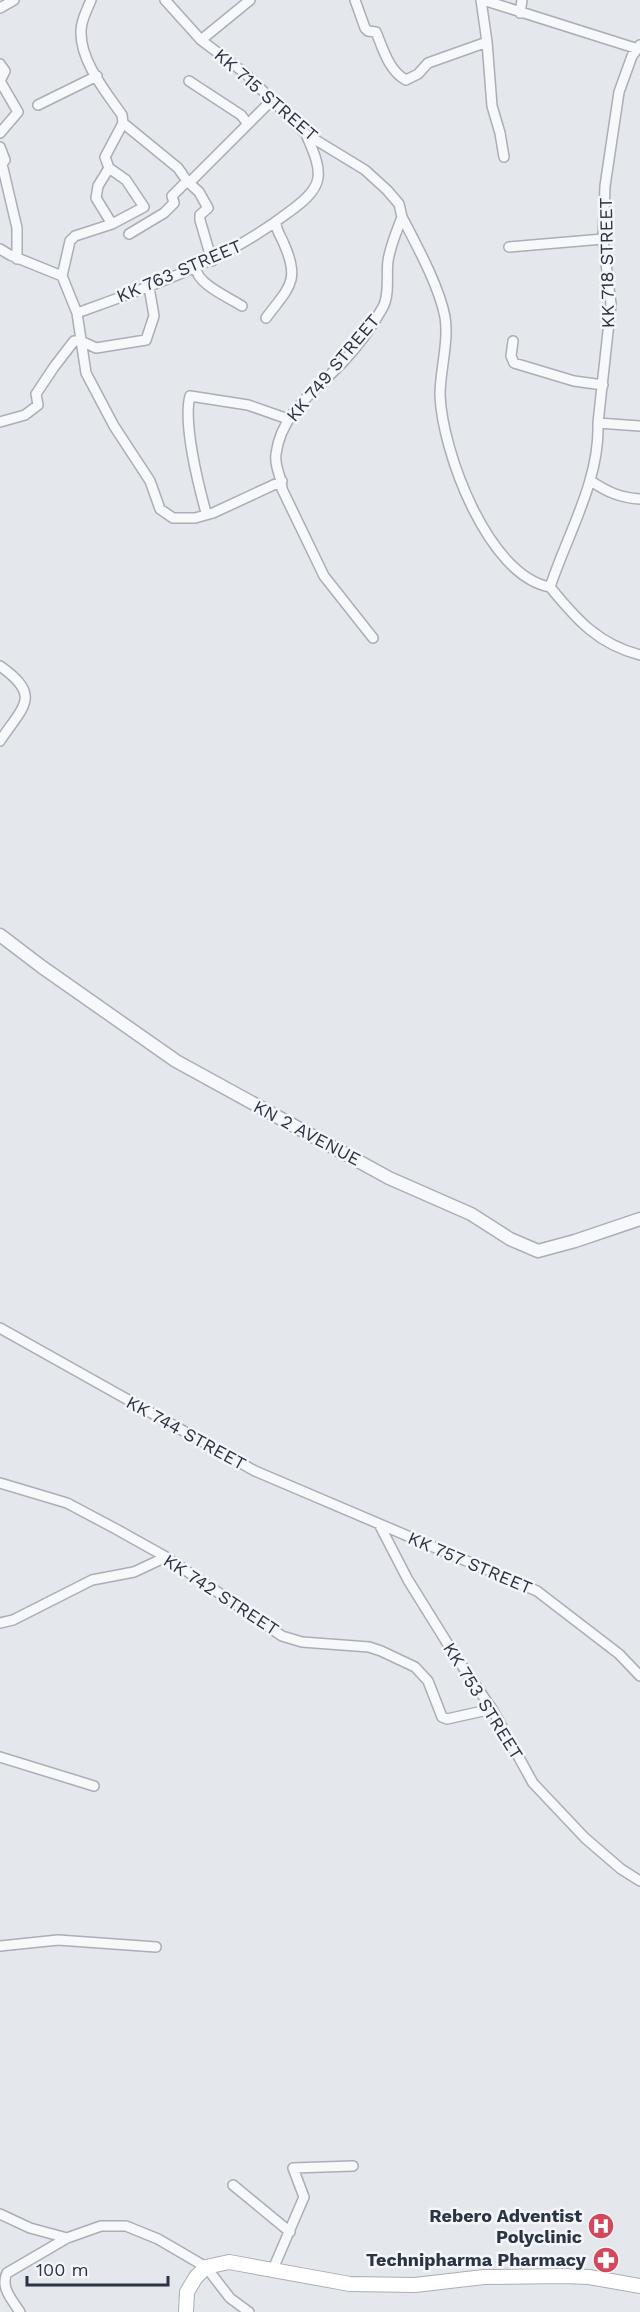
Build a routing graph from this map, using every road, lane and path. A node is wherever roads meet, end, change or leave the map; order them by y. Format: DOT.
graph roads {
  1 [pos="14,0"];
  2 [pos="91,0"];
  3 [pos="165,0"];
  4 [pos="250,0"];
  5 [pos="356,0"];
  6 [pos="482,0"];
  7 [pos="522,0"];
  8 [pos="0,8"];
  9 [pos="520,13"];
  10 [pos="201,40"];
  11 [pos="487,42"];
  12 [pos="637,50"];
  13 [pos="640,62"];
  14 [pos="0,64"];
  15 [pos="97,76"];
  16 [pos="189,81"];
  17 [pos="272,100"];
  18 [pos="38,105"];
  19 [pos="123,123"];
  20 [pos="248,124"];
  21 [pos="0,133"];
  22 [pos="306,134"];
  23 [pos="0,147"];
  24 [pos="504,157"];
  25 [pos="109,168"];
  26 [pos="188,182"];
  27 [pos="402,217"];
  28 [pos="276,222"];
  29 [pos="112,224"];
  30 [pos="129,234"];
  31 [pos="603,239"];
  32 [pos="509,247"];
  33 [pos="0,249"];
  34 [pos="17,259"];
  35 [pos="212,261"];
  36 [pos="196,268"];
  37 [pos="62,276"];
  38 [pos="148,287"];
  39 [pos="242,306"];
  40 [pos="77,313"];
  41 [pos="266,318"];
  42 [pos="81,341"];
  43 [pos="513,341"];
  44 [pos="603,385"];
  45 [pos="288,419"];
  46 [pos="0,422"];
  47 [pos="598,423"];
  48 [pos="640,426"];
  49 [pos="282,481"];
  50 [pos="591,481"];
  51 [pos="640,499"];
  52 [pos="205,509"];
  53 [pos="550,587"];
  54 [pos="373,638"];
  55 [pos="640,655"];
  56 [pos="0,666"];
  57 [pos="0,741"];
  58 [pos="0,935"];
  59 [pos="640,1219"];
  60 [pos="0,1328"];
  61 [pos="0,1483"];
  62 [pos="379,1524"];
  63 [pos="166,1557"];
  64 [pos="0,1623"];
  65 [pos="640,1676"];
  66 [pos="492,1709"];
  67 [pos="0,1757"];
  68 [pos="94,1786"];
  69 [pos="640,1881"];
  70 [pos="0,1946"];
  71 [pos="156,1947"];
  72 [pos="354,2166"];
  73 [pos="233,2185"];
  74 [pos="0,2214"];
  75 [pos="290,2232"];
  76 [pos="67,2238"];
  77 [pos="206,2267"];
  78 [pos="273,2269"];
  79 [pos="638,2284"];
  80 [pos="237,2302"];
  81 [pos="20,2312"];
  82 [pos="186,2312"];
  83 [pos="232,2312"];
  84 [pos="249,2312"];
  1 -- 8 [label="street"];
  2 -- 15 [label="street"];
  3 -- 10 [label="street, KK 715 STREET"];
  4 -- 10 [label="street"];
  5 -- 11 [label="street"];
  6 -- 9 [label="street"];
  6 -- 11 [label="street"];
  7 -- 9 [label="street"];
  9 -- 12 [label="street"];
  10 -- 17 [label="street, KK 715 STREET"];
  11 -- 24 [label="street"];
  12 -- 13 [label="street"];
  12 -- 31 [label="street, KK 718 STREET"];
  14 -- 21 [label="street"];
  15 -- 18 [label="street"];
  15 -- 19 [label="street"];
  16 -- 20 [label="street"];
  17 -- 20 [label="street"];
  17 -- 22 [label="street, KK 715 STREET"];
  19 -- 25 [label="street"];
  19 -- 26 [label="street"];
  20 -- 26 [label="street"];
  22 -- 27 [label="street, KK 715 STREET"];
  22 -- 28 [label="street, KK 763 STREET"];
  23 -- 34 [label="street"];
  25 -- 29 [label="street"];
  25 -- 29 [label="street"];
  26 -- 30 [label="street"];
  26 -- 35 [label="street"];
  27 -- 45 [label="street, KK 749 STREET"];
  27 -- 53 [label="street, KK 715 STREET"];
  28 -- 35 [label="street, KK 763 STREET"];
  28 -- 41 [label="street"];
  29 -- 37 [label="street"];
  31 -- 32 [label="street"];
  31 -- 44 [label="street, KK 718 STREET"];
  33 -- 34 [label="street"];
  34 -- 37 [label="street"];
  35 -- 36 [label="street, KK 763 STREET"];
  36 -- 38 [label="street, KK 763 STREET"];
  36 -- 39 [label="street"];
  37 -- 40 [label="street"];
  38 -- 40 [label="street, KK 763 STREET"];
  38 -- 42 [label="street"];
  40 -- 42 [label="street"];
  42 -- 46 [label="street"];
  42 -- 49 [label="street"];
  43 -- 44 [label="street"];
  44 -- 47 [label="street, KK 718 STREET"];
  45 -- 49 [label="street, KK 749 STREET"];
  45 -- 52 [label="street"];
  47 -- 48 [label="street"];
  47 -- 50 [label="street, KK 718 STREET"];
  49 -- 54 [label="street, KK 749 STREET"];
  50 -- 51 [label="street"];
  50 -- 53 [label="street, KK 718 STREET"];
  53 -- 55 [label="street"];
  56 -- 57 [label="street"];
  58 -- 59 [label="street, KN 2 AVENUE"];
  60 -- 62 [label="street, KK 744 STREET"];
  61 -- 63 [label="street, KK 742 STREET"];
  62 -- 65 [label="street, KK 757 STREET"];
  62 -- 66 [label="street, KK 753 STREET"];
  63 -- 64 [label="street"];
  63 -- 66 [label="street, KK 742 STREET"];
  66 -- 69 [label="street, KK 753 STREET"];
  67 -- 68 [label="street"];
  70 -- 71 [label="street"];
  72 -- 75 [label="street"];
  73 -- 75 [label="street"];
  74 -- 76 [label="street"];
  75 -- 78 [label="street"];
  76 -- 77 [label="street"];
  76 -- 81 [label="street"];
  77 -- 78 [label="main road"];
  77 -- 80 [label="street"];
  77 -- 82 [label="main road"];
  78 -- 79 [label="main road"];
  80 -- 83 [label="street"];
  80 -- 84 [label="street"];
}
